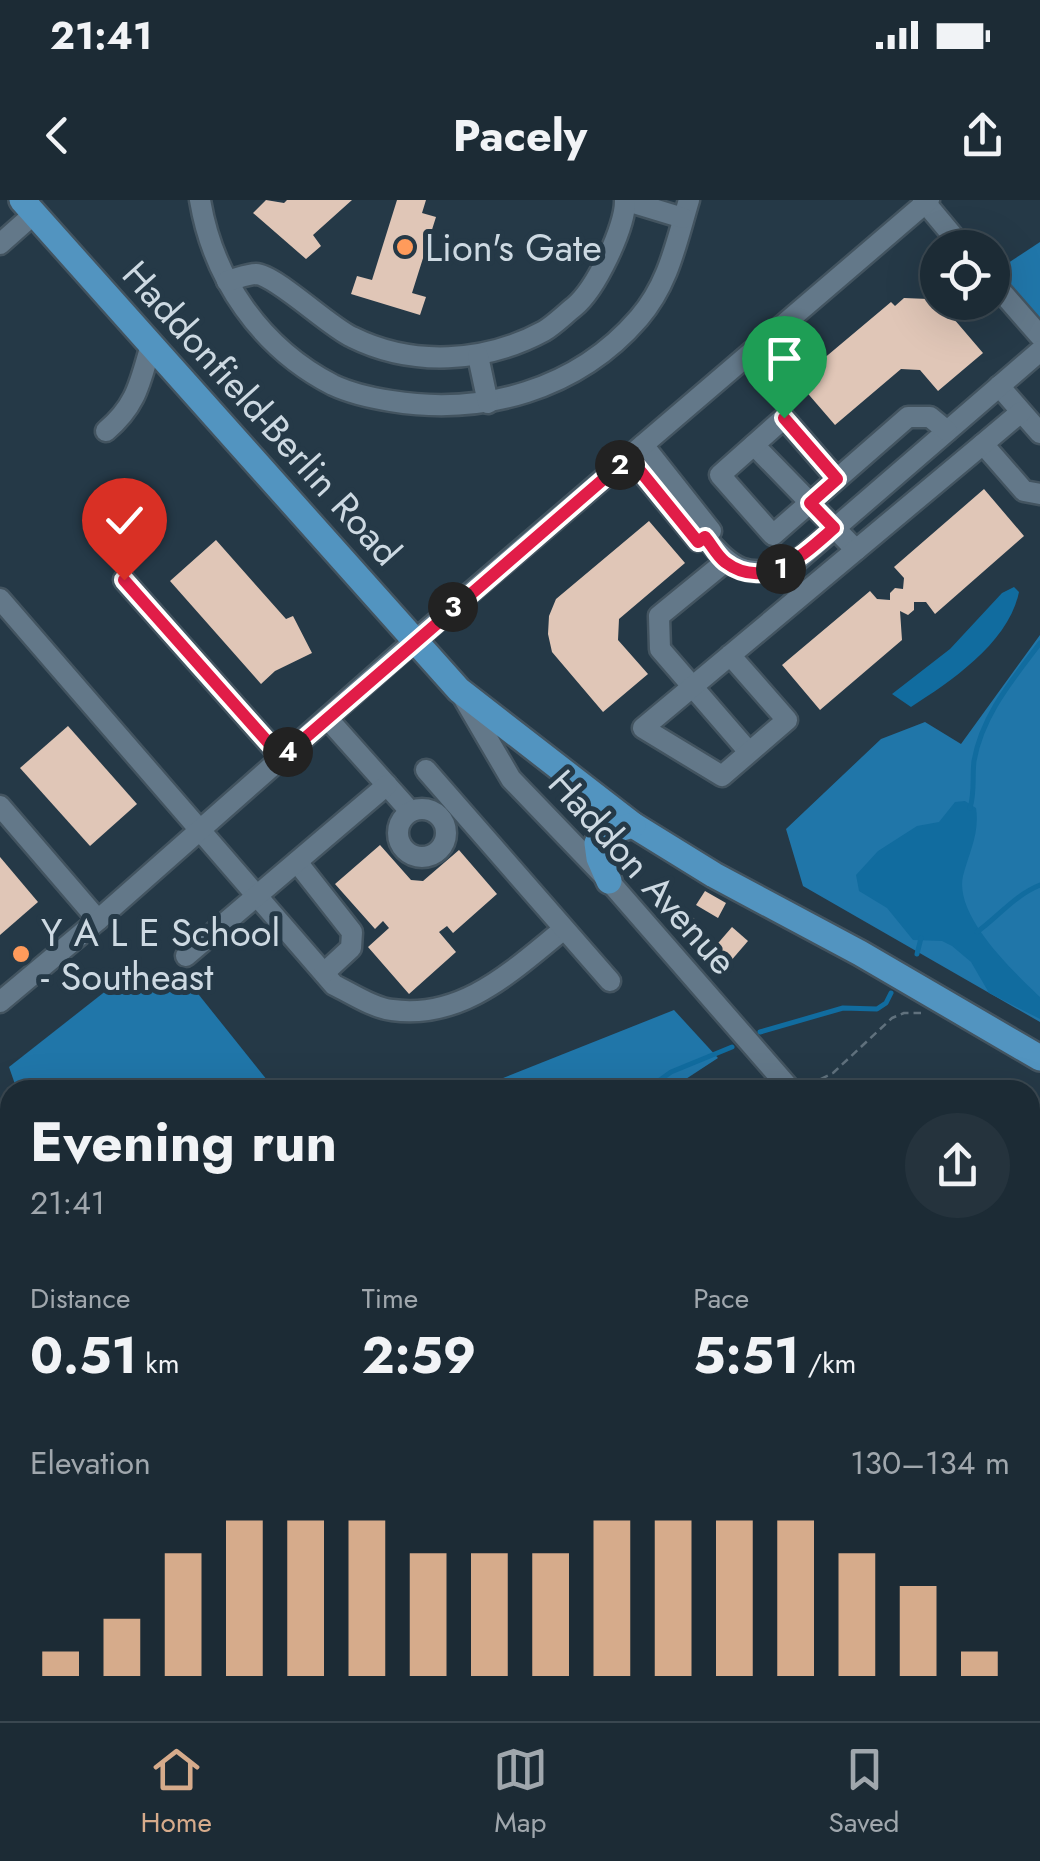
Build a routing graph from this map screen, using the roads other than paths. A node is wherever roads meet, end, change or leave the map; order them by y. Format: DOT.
graph roads {
  1 [pos="200,200"];
  2 [pos="626,200"];
  3 [pos="926,201"];
  4 [pos="28,206"];
  5 [pos="686,209"];
  6 [pos="0,230"];
  7 [pos="949,230"];
  8 [pos="0,244"];
  9 [pos="226,281"];
  10 [pos="1010,302"];
  11 [pos="1040,336"];
  12 [pos="151,345"];
  13 [pos="1040,351"];
  14 [pos="478,356"];
  15 [pos="999,386"];
  16 [pos="488,403"];
  17 [pos="1021,412"];
  18 [pos="106,431"];
  19 [pos="947,431"];
  20 [pos="1040,433"];
  21 [pos="983,444"];
  22 [pos="754,445"];
  23 [pos="636,451"];
  24 [pos="837,479"];
  25 [pos="1040,494"];
  26 [pos="810,503"];
  27 [pos="834,528"];
  28 [pos="856,550"];
  29 [pos="725,562"];
  30 [pos="124,580"];
  31 [pos="0,598"];
  32 [pos="414,641"];
  33 [pos="730,655"];
  34 [pos="692,687"];
  35 [pos="458,690"];
  36 [pos="327,718"];
  37 [pos="749,752"];
  38 [pos="282,758"];
  39 [pos="426,770"];
  40 [pos="387,785"];
  41 [pos="0,806"];
  42 [pos="445,807"];
  43 [pos="410,812"];
  44 [pos="633,825"];
  45 [pos="200,830"];
  46 [pos="297,862"];
  47 [pos="609,881"];
  48 [pos="257,896"];
  49 [pos="98,920"];
  50 [pos="564,928"];
  51 [pos="186,956"];
  52 [pos="324,974"];
  53 [pos="610,981"];
  54 [pos="0,1002"];
  55 [pos="1040,1058"];
  56 [pos="781,1080"];
  1 -- 9 [label="street"];
  2 -- 5 [label="street"];
  2 -- 14 [label="street"];
  3 -- 7 [label="street"];
  3 -- 23 [label="street"];
  4 -- 6 [label="street"];
  4 -- 8 [label="street"];
  4 -- 12 [label="main road, Haddonfield-Berlin Road"];
  5 -- 16 [label="street"];
  9 -- 14 [label="street"];
  9 -- 16 [label="street"];
  10 -- 11 [label="street"];
  12 -- 18 [label="street"];
  12 -- 32 [label="main road, Haddonfield-Berlin Road"];
  13 -- 15 [label="street"];
  14 -- 16 [label="street"];
  15 -- 17 [label="street"];
  15 -- 19 [label="street"];
  17 -- 20 [label="street"];
  17 -- 21 [label="street"];
  19 -- 24 [label="street"];
  19 -- 27 [label="street"];
  21 -- 25 [label="street"];
  21 -- 28 [label="street"];
  22 -- 24 [label="street"];
  22 -- 26 [label="street"];
  22 -- 26 [label="street"];
  23 -- 29 [label="street"];
  23 -- 32 [label="street"];
  24 -- 26 [label="street"];
  26 -- 27 [label="street"];
  27 -- 28 [label="street"];
  27 -- 29 [label="street"];
  28 -- 33 [label="street"];
  29 -- 34 [label="street"];
  30 -- 38 [label="street"];
  31 -- 45 [label="street"];
  32 -- 35 [label="main road, Haddonfield-Berlin Road"];
  32 -- 36 [label="street"];
  33 -- 34 [label="street"];
  33 -- 37 [label="street"];
  34 -- 37 [label="street"];
  34 -- 37 [label="street"];
  35 -- 44 [label="main road, Haddonfield-Berlin Road"];
  35 -- 47 [label="street, Haddon Avenue"];
  36 -- 38 [label="street"];
  36 -- 40 [label="street"];
  38 -- 45 [label="street"];
  39 -- 42 [label="street"];
  40 -- 43 [label="street"];
  40 -- 46 [label="street"];
  41 -- 49 [label="street"];
  42 -- 43 [label="street"];
  42 -- 43 [label="street"];
  42 -- 50 [label="street"];
  44 -- 47 [label="main road"];
  44 -- 55 [label="main road, Haddonfield-Berlin Road"];
  45 -- 48 [label="street"];
  45 -- 49 [label="street"];
  46 -- 48 [label="street"];
  46 -- 52 [label="street"];
  47 -- 56 [label="street, Haddon Avenue"];
  48 -- 51 [label="street"];
  48 -- 52 [label="street"];
  49 -- 54 [label="street"];
  50 -- 52 [label="street"];
  50 -- 53 [label="street"];
}
